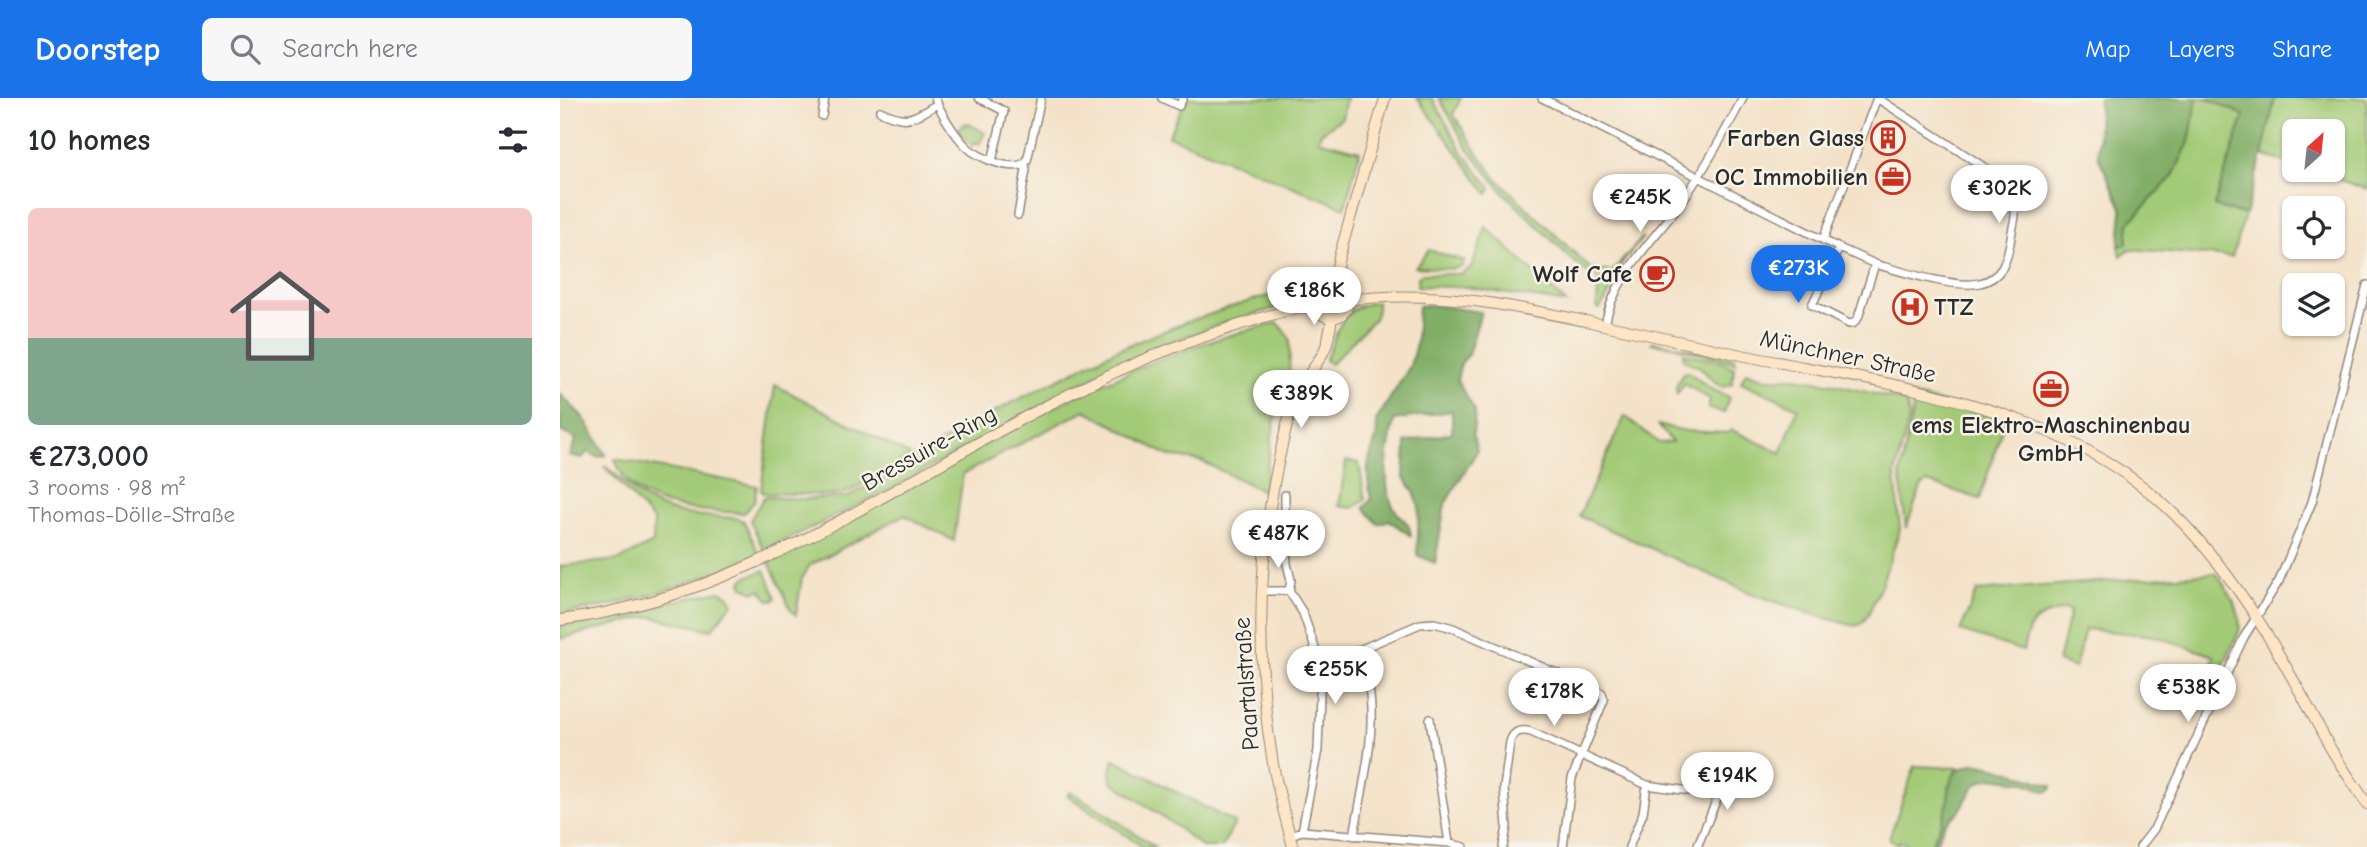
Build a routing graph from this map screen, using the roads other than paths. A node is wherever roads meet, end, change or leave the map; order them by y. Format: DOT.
graph roads {
  1 [pos="825,98"];
  2 [pos="979,98"];
  3 [pos="1041,98"];
  4 [pos="1162,98"];
  5 [pos="1183,98"];
  6 [pos="1385,98"];
  7 [pos="1542,98"];
  8 [pos="1742,98"];
  9 [pos="1877,98"];
  10 [pos="936,101"];
  11 [pos="880,111"];
  12 [pos="822,116"];
  13 [pos="992,161"];
  14 [pos="1026,162"];
  15 [pos="1698,177"];
  16 [pos="1018,215"];
  17 [pos="1823,240"];
  18 [pos="1839,248"];
  19 [pos="1875,264"];
  20 [pos="2367,285"];
  21 [pos="1333,287"];
  22 [pos="1348,300"];
  23 [pos="1317,305"];
  24 [pos="1332,318"];
  25 [pos="1605,325"];
  26 [pos="1285,495"];
  27 [pos="1289,591"];
  28 [pos="1261,592"];
  29 [pos="2256,615"];
  30 [pos="560,620"];
  31 [pos="1356,651"];
  32 [pos="1321,666"];
  33 [pos="1430,719"];
  34 [pos="1580,756"];
  35 [pos="1731,765"];
  36 [pos="1647,785"];
  37 [pos="1718,795"];
  38 [pos="2367,804"];
  39 [pos="1302,831"];
  40 [pos="1290,835"];
  41 [pos="1354,836"];
  42 [pos="1382,843"];
  43 [pos="1449,843"];
  44 [pos="1293,847"];
  45 [pos="1464,847"];
  46 [pos="1503,847"];
  47 [pos="1563,847"];
  48 [pos="1629,847"];
  49 [pos="1697,847"];
  50 [pos="2140,847"];
  1 -- 12 [label="street"];
  2 -- 13 [label="street"];
  3 -- 14 [label="street"];
  4 -- 5 [label="street"];
  6 -- 21 [label="main road"];
  7 -- 15 [label="street"];
  8 -- 15 [label="street"];
  9 -- 17 [label="street"];
  9 -- 19 [label="street"];
  10 -- 11 [label="street"];
  10 -- 13 [label="street"];
  13 -- 14 [label="street"];
  14 -- 16 [label="street"];
  15 -- 17 [label="street"];
  15 -- 25 [label="street"];
  17 -- 18 [label="street"];
  18 -- 19 [label="street"];
  18 -- 19 [label="street"];
  20 -- 29 [label="street"];
  21 -- 22 [label="main road"];
  21 -- 23 [label="main road"];
  22 -- 24 [label="main road"];
  22 -- 25 [label="main road"];
  23 -- 24 [label="main road"];
  23 -- 30 [label="main road, Bressuire-Ring"];
  24 -- 28 [label="main road, Paartalstraße"];
  25 -- 29 [label="main road, Münchner Straße"];
  26 -- 27 [label="street"];
  27 -- 28 [label="street"];
  27 -- 32 [label="street"];
  28 -- 40 [label="main road, Paartalstraße"];
  29 -- 38 [label="main road, Münchner Straße"];
  29 -- 50 [label="street"];
  31 -- 32 [label="street"];
  31 -- 34 [label="street"];
  31 -- 41 [label="street"];
  32 -- 39 [label="street"];
  33 -- 43 [label="street"];
  34 -- 36 [label="street"];
  34 -- 46 [label="street"];
  34 -- 47 [label="street"];
  35 -- 37 [label="street"];
  36 -- 37 [label="street"];
  36 -- 48 [label="street"];
  37 -- 49 [label="street"];
  39 -- 40 [label="street"];
  39 -- 41 [label="street"];
  40 -- 44 [label="main road, Paartalstraße"];
  41 -- 42 [label="street"];
  42 -- 43 [label="street"];
  43 -- 45 [label="street"];
}
